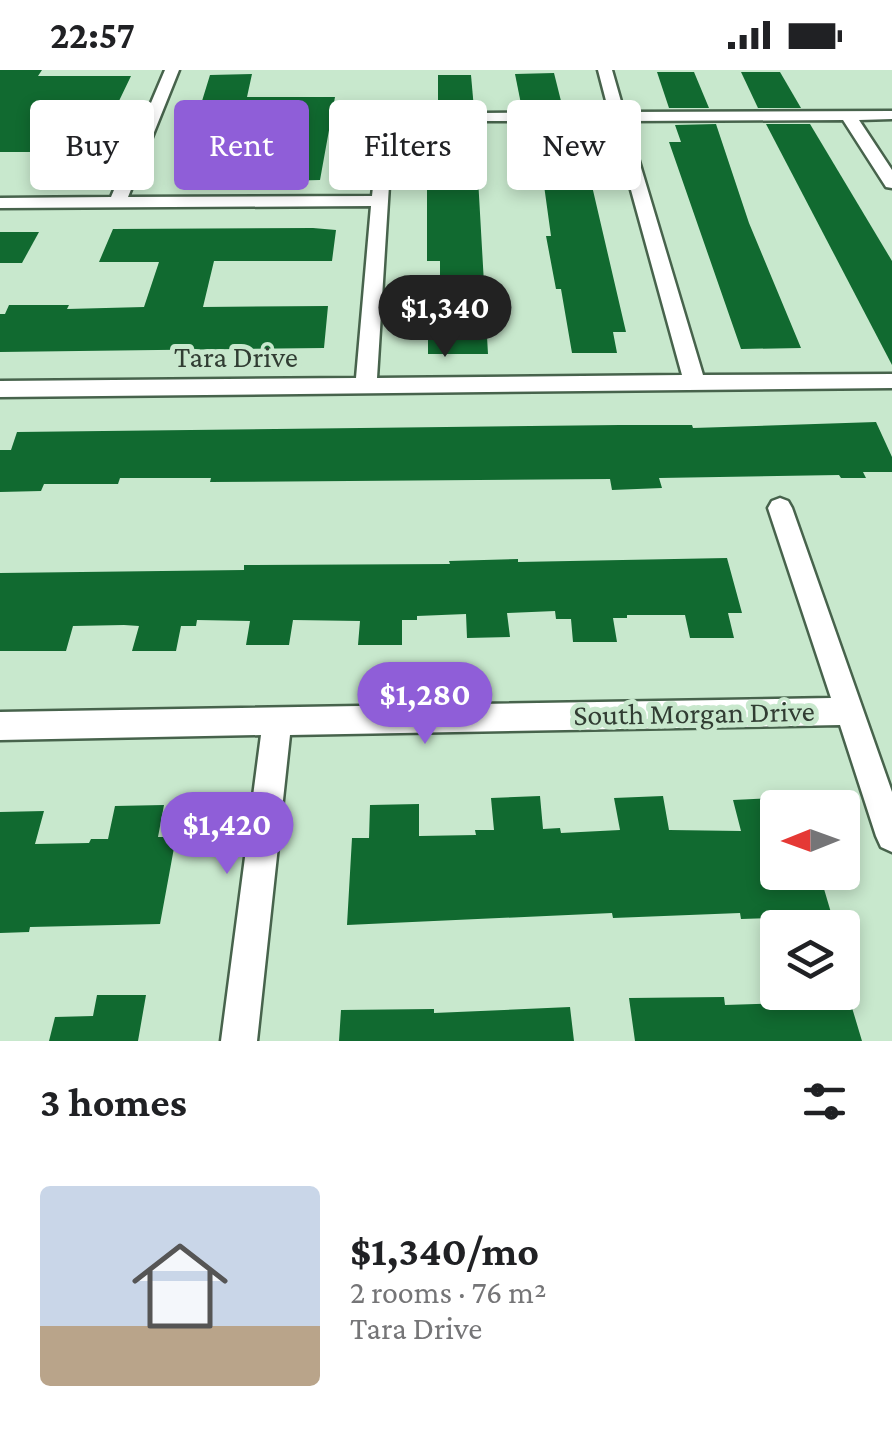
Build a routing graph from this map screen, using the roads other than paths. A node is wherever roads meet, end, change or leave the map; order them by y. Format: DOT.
graph roads {
  1 [pos="172,70"];
  2 [pos="605,70"];
  3 [pos="614,100"];
  4 [pos="848,115"];
  5 [pos="892,115"];
  6 [pos="507,116"];
  7 [pos="641,116"];
  8 [pos="892,183"];
  9 [pos="640,190"];
  10 [pos="378,201"];
  11 [pos="0,202"];
  12 [pos="118,202"];
  13 [pos="892,381"];
  14 [pos="694,382"];
  15 [pos="366,386"];
  16 [pos="0,389"];
  17 [pos="780,508"];
  18 [pos="848,711"];
  19 [pos="277,720"];
  20 [pos="0,726"];
  21 [pos="892,836"];
  22 [pos="240,1041"];
  1 -- 12 [label="street"];
  2 -- 3 [label="street"];
  4 -- 5 [label="street"];
  4 -- 7 [label="street"];
  4 -- 8 [label="street"];
  6 -- 10 [label="street"];
  9 -- 14 [label="street"];
  10 -- 12 [label="street"];
  10 -- 15 [label="street"];
  11 -- 12 [label="street"];
  13 -- 14 [label="street, Tara Drive"];
  14 -- 15 [label="street, Tara Drive"];
  15 -- 16 [label="street, Tara Drive"];
  17 -- 18 [label="street"];
  18 -- 19 [label="street, South Morgan Drive"];
  18 -- 21 [label="street"];
  19 -- 20 [label="street, South Morgan Drive"];
  19 -- 22 [label="street"];
}
